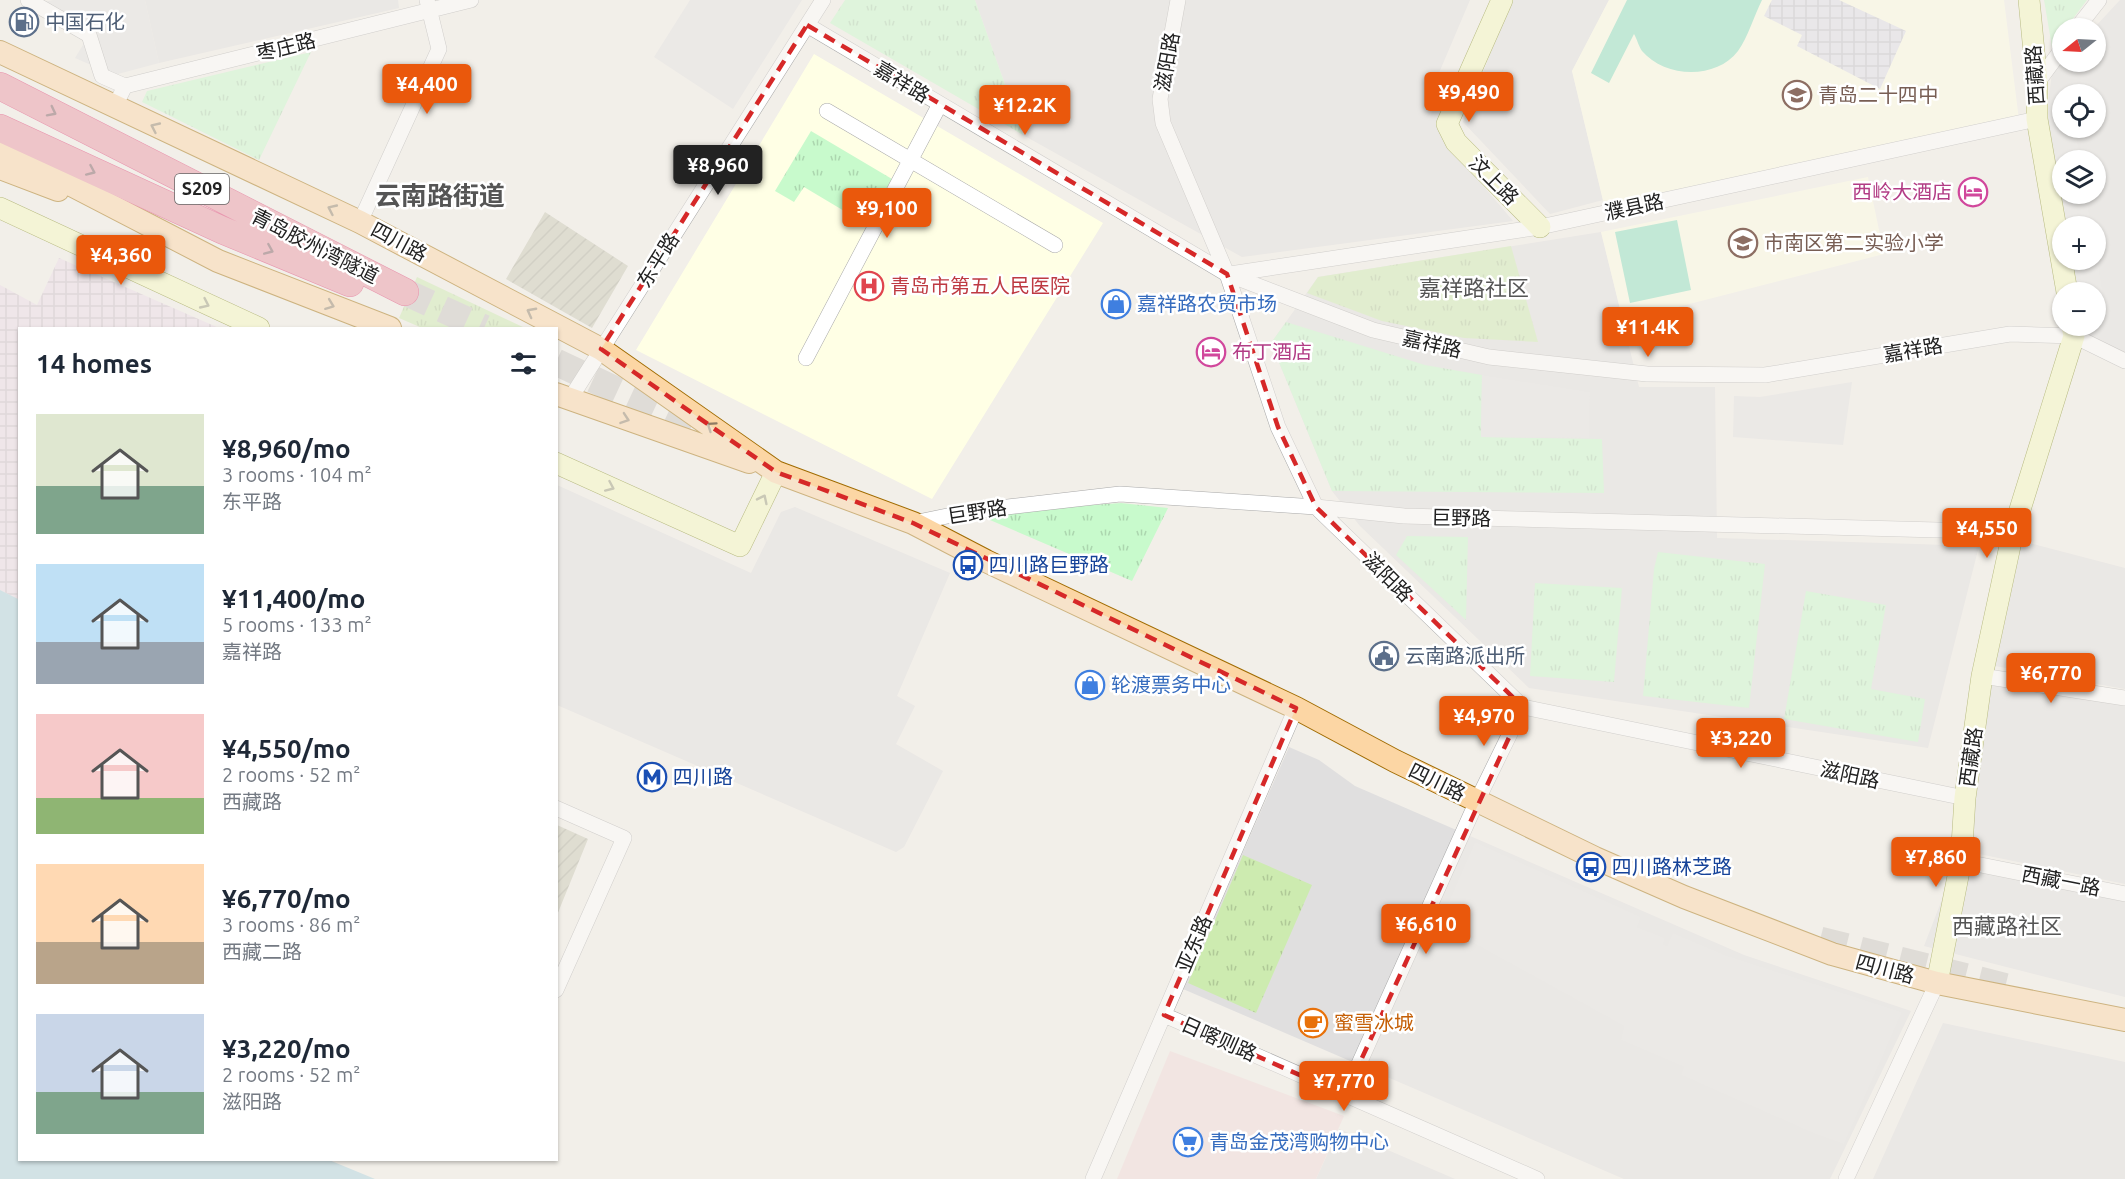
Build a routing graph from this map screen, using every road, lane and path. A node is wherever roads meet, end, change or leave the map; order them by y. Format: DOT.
graph roads {
  1 [pos="28,0"];
  2 [pos="471,0"];
  3 [pos="823,0"];
  4 [pos="1178,0"];
  5 [pos="1502,0"];
  6 [pos="2029,0"];
  7 [pos="2098,0"];
  8 [pos="429,6"];
  9 [pos="2085,18"];
  10 [pos="807,25"];
  11 [pos="0,52"];
  12 [pos="2052,63"];
  13 [pos="2037,83"];
  14 [pos="0,86"];
  15 [pos="125,86"];
  16 [pos="940,104"];
  17 [pos="114,108"];
  18 [pos="827,111"];
  19 [pos="2037,119"];
  20 [pos="0,128"];
  21 [pos="0,148"];
  22 [pos="909,161"];
  23 [pos="0,168"];
  24 [pos="0,208"];
  25 [pos="123,212"];
  26 [pos="360,222"];
  27 [pos="1540,227"];
  28 [pos="1055,244"];
  29 [pos="1227,274"];
  30 [pos="2065,282"];
  31 [pos="399,308"];
  32 [pos="257,327"];
  33 [pos="558,327"];
  34 [pos="558,327"];
  35 [pos="2052,332"];
  36 [pos="2072,336"];
  37 [pos="2082,336"];
  38 [pos="601,350"];
  39 [pos="806,358"];
  40 [pos="2125,361"];
  41 [pos="563,397"];
  42 [pos="558,464"];
  43 [pos="776,472"];
  44 [pos="1316,507"];
  45 [pos="913,523"];
  46 [pos="2013,532"];
  47 [pos="1982,676"];
  48 [pos="2125,698"];
  49 [pos="1523,707"];
  50 [pos="1296,708"];
  51 [pos="1965,798"];
  52 [pos="1476,801"];
  53 [pos="558,809"];
  54 [pos="1961,861"];
  55 [pos="2125,894"];
  56 [pos="1937,983"];
  57 [pos="558,986"];
  58 [pos="1164,1015"];
  59 [pos="2125,1020"];
  60 [pos="1345,1095"];
  61 [pos="1093,1179"];
  62 [pos="1537,1179"];
  63 [pos="1846,1179"];
  1 -- 15 [label="street"];
  2 -- 8 [label="street, 枣庄路"];
  3 -- 10 [label="street, 东平路"];
  4 -- 29 [label="street, 滋阳路"];
  5 -- 27 [label="street, 汶上路"];
  6 -- 13 [label="street, 西藏路"];
  7 -- 9 [label="street"];
  8 -- 15 [label="street, 枣庄路"];
  8 -- 26 [label="street"];
  10 -- 16 [label="street, 嘉祥路"];
  10 -- 38 [label="street, 东平路"];
  11 -- 17 [label="main road, 四川路"];
  12 -- 13 [label="street"];
  13 -- 19 [label="street, 西藏路"];
  14 -- 31 [label="highway, 青岛胶州湾隧道 / S209, one-way"];
  15 -- 17 [label="street"];
  16 -- 22 [label="street"];
  16 -- 29 [label="street, 嘉祥路"];
  26 -- 17 [label="main road, 四川路, one-way"];
  18 -- 22 [label="street"];
  19 -- 27 [label="street, 濮县路"];
  19 -- 30 [label="street, 西藏路"];
  20 -- 31 [label="highway, one-way"];
  21 -- 25 [label="main road"];
  22 -- 28 [label="street"];
  22 -- 39 [label="street"];
  23 -- 25 [label="main road"];
  24 -- 32 [label="street, one-way"];
  25 -- 31 [label="main road, one-way"];
  34 -- 26 [label="main road, 四川路, one-way"];
  27 -- 29 [label="street, 濮县路"];
  29 -- 35 [label="street, 嘉祥路"];
  29 -- 44 [label="street, 滋阳路"];
  38 -- 33 [label="main road, 四川路, one-way"];
  36 -- 46 [label="street, 西藏路"];
  37 -- 40 [label="street, 嘉祥路"];
  38 -- 41 [label="street, 东平路"];
  43 -- 38 [label="main road, 四川路, one-way"];
  41 -- 43 [label="main road, one-way"];
  42 -- 43 [label="street, one-way"];
  43 -- 45 [label="main road, 四川路"];
  44 -- 45 [label="street, 巨野路"];
  44 -- 46 [label="street, 巨野路"];
  44 -- 49 [label="street, 滋阳路"];
  45 -- 50 [label="main road, 四川路"];
  46 -- 47 [label="street, 西藏路"];
  47 -- 48 [label="street"];
  47 -- 51 [label="street, 西藏路"];
  49 -- 51 [label="street, 滋阳路"];
  49 -- 52 [label="street"];
  50 -- 52 [label="main road, 四川路"];
  50 -- 58 [label="street, 亚东路"];
  51 -- 54 [label="street, 西藏路"];
  52 -- 56 [label="main road, 四川路"];
  52 -- 60 [label="street"];
  53 -- 57 [label="street"];
  54 -- 55 [label="street, 西藏一路"];
  54 -- 56 [label="street, 西藏路"];
  56 -- 59 [label="main road, 四川路"];
  56 -- 63 [label="street, 西藏路"];
  58 -- 60 [label="street, 日喀则路"];
  58 -- 61 [label="street, 亚东路"];
  60 -- 62 [label="street, 日喀则路"];
}
